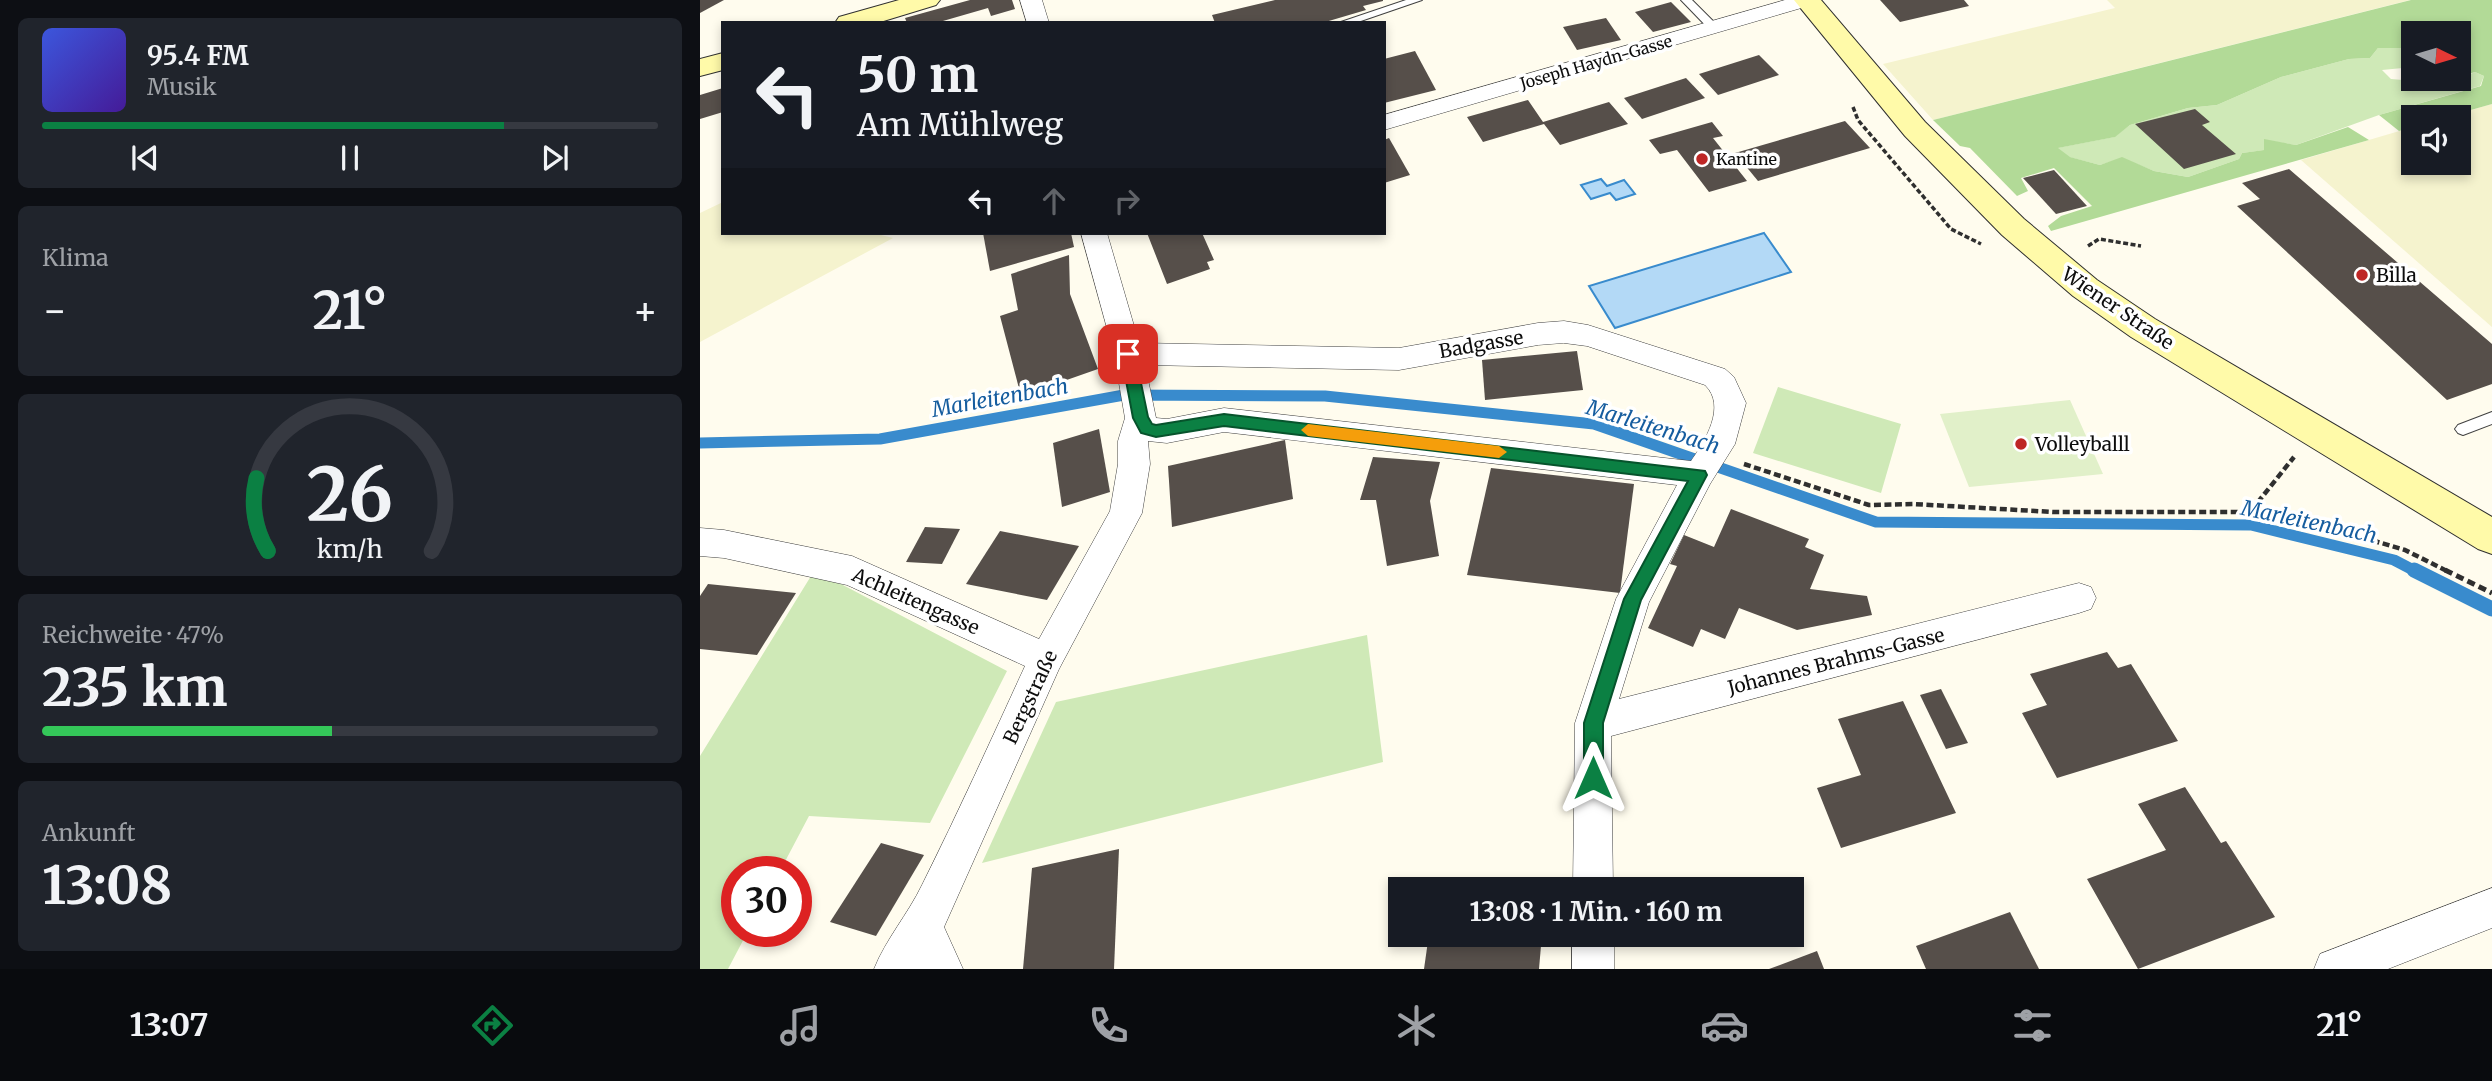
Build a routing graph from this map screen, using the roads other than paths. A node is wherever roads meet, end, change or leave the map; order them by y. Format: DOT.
graph roads {
  1 [pos="927,0"];
  2 [pos="1031,0"];
  3 [pos="1417,0"];
  4 [pos="1686,0"];
  5 [pos="1808,0"];
  6 [pos="855,21"];
  7 [pos="1037,21"];
  8 [pos="1349,21"];
  9 [pos="1714,28"];
  10 [pos="721,62"];
  11 [pos="700,68"];
  12 [pos="1386,123"];
  13 [pos="1095,235"];
  14 [pos="1130,368"];
  15 [pos="1140,418"];
  16 [pos="2492,418"];
  17 [pos="2463,429"];
  18 [pos="1699,475"];
  19 [pos="2492,537"];
  20 [pos="700,542"];
  21 [pos="2079,598"];
  22 [pos="1046,659"];
  23 [pos="1593,723"];
  24 [pos="1593,877"];
  25 [pos="2492,908"];
  26 [pos="923,927"];
  27 [pos="1593,947"];
  28 [pos="895,969"];
  29 [pos="942,969"];
  30 [pos="1593,969"];
  31 [pos="2334,969"];
  1 -- 6 [label="main road"];
  2 -- 7 [label="street"];
  3 -- 8 [label="lane"];
  4 -- 9 [label="lane"];
  5 -- 9 [label="street, Joseph Haydn-Gasse"];
  5 -- 19 [label="main road, Wiener Straße"];
  9 -- 12 [label="street, Joseph Haydn-Gasse"];
  10 -- 11 [label="main road"];
  13 -- 14 [label="street"];
  14 -- 15 [label="street"];
  14 -- 18 [label="street, Badgasse"];
  15 -- 18 [label="street"];
  15 -- 22 [label="street, Bergstraße"];
  16 -- 17 [label="lane"];
  18 -- 23 [label="street, Badgasse"];
  20 -- 22 [label="street, Achleitengasse"];
  21 -- 23 [label="street, Johannes Brahms-Gasse"];
  22 -- 26 [label="street, Bergstraße"];
  23 -- 24 [label="street, Badgasse"];
  25 -- 31 [label="street"];
  26 -- 28 [label="street, Bergstraße"];
  26 -- 29 [label="street"];
  27 -- 30 [label="street"];
}
